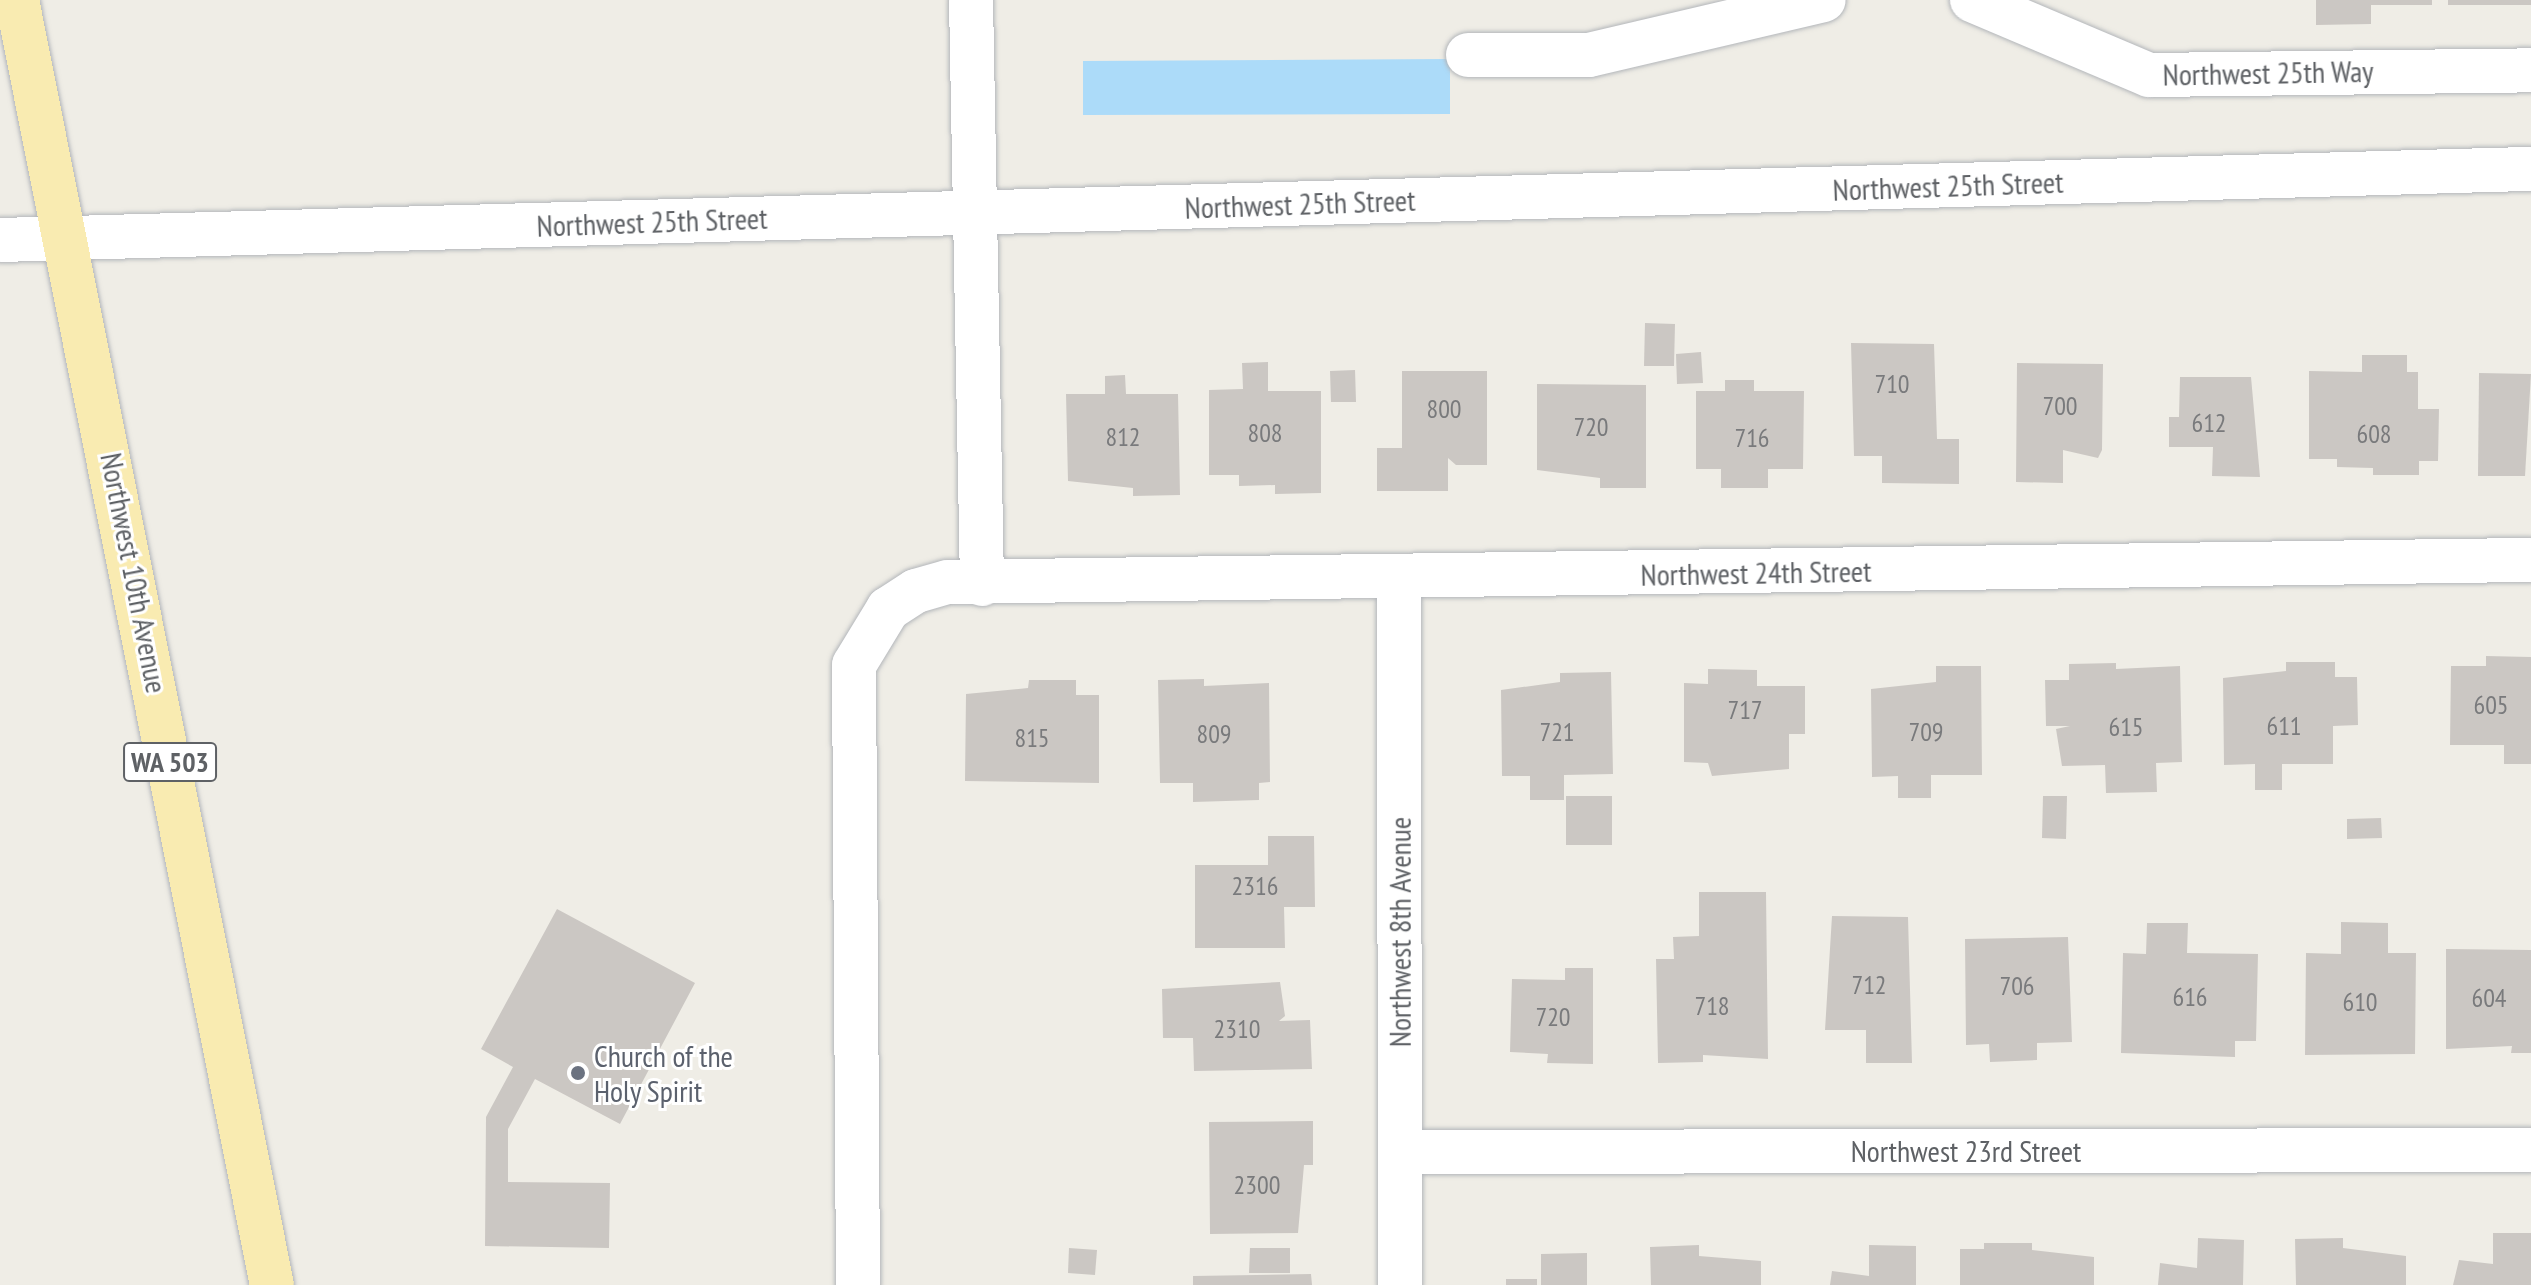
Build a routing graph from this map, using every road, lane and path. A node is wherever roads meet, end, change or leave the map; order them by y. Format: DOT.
graph roads {
  1 [pos="17,0"];
  2 [pos="971,0"];
  3 [pos="1824,0"];
  4 [pos="1992,2"];
  5 [pos="1468,55"];
  6 [pos="2531,70"];
  7 [pos="2531,169"];
  8 [pos="975,214"];
  9 [pos="69,238"];
  10 [pos="0,240"];
  11 [pos="2531,560"];
  12 [pos="1399,579"];
  13 [pos="982,584"];
  14 [pos="2531,1150"];
  15 [pos="1401,1152"];
  16 [pos="272,1285"];
  17 [pos="858,1285"];
  18 [pos="1400,1285"];
  1 -- 9 [label="main road, WA 503"];
  2 -- 8 [label="street"];
  3 -- 5 [label="street"];
  4 -- 6 [label="street, Northwest 25th Way"];
  7 -- 8 [label="street, Northwest 25th Street"];
  8 -- 9 [label="street, Northwest 25th Street"];
  8 -- 13 [label="street"];
  9 -- 10 [label="street, Northwest 25th Street"];
  9 -- 16 [label="main road, Northwest 10th Avenue / WA 503"];
  11 -- 12 [label="street, Northwest 24th Street"];
  12 -- 13 [label="street, Northwest 24th Street"];
  12 -- 15 [label="street, Northwest 8th Avenue"];
  13 -- 17 [label="street, Northwest 24th Street"];
  14 -- 15 [label="street, Northwest 23rd Street"];
  15 -- 18 [label="street, Northwest 8th Avenue"];
}
